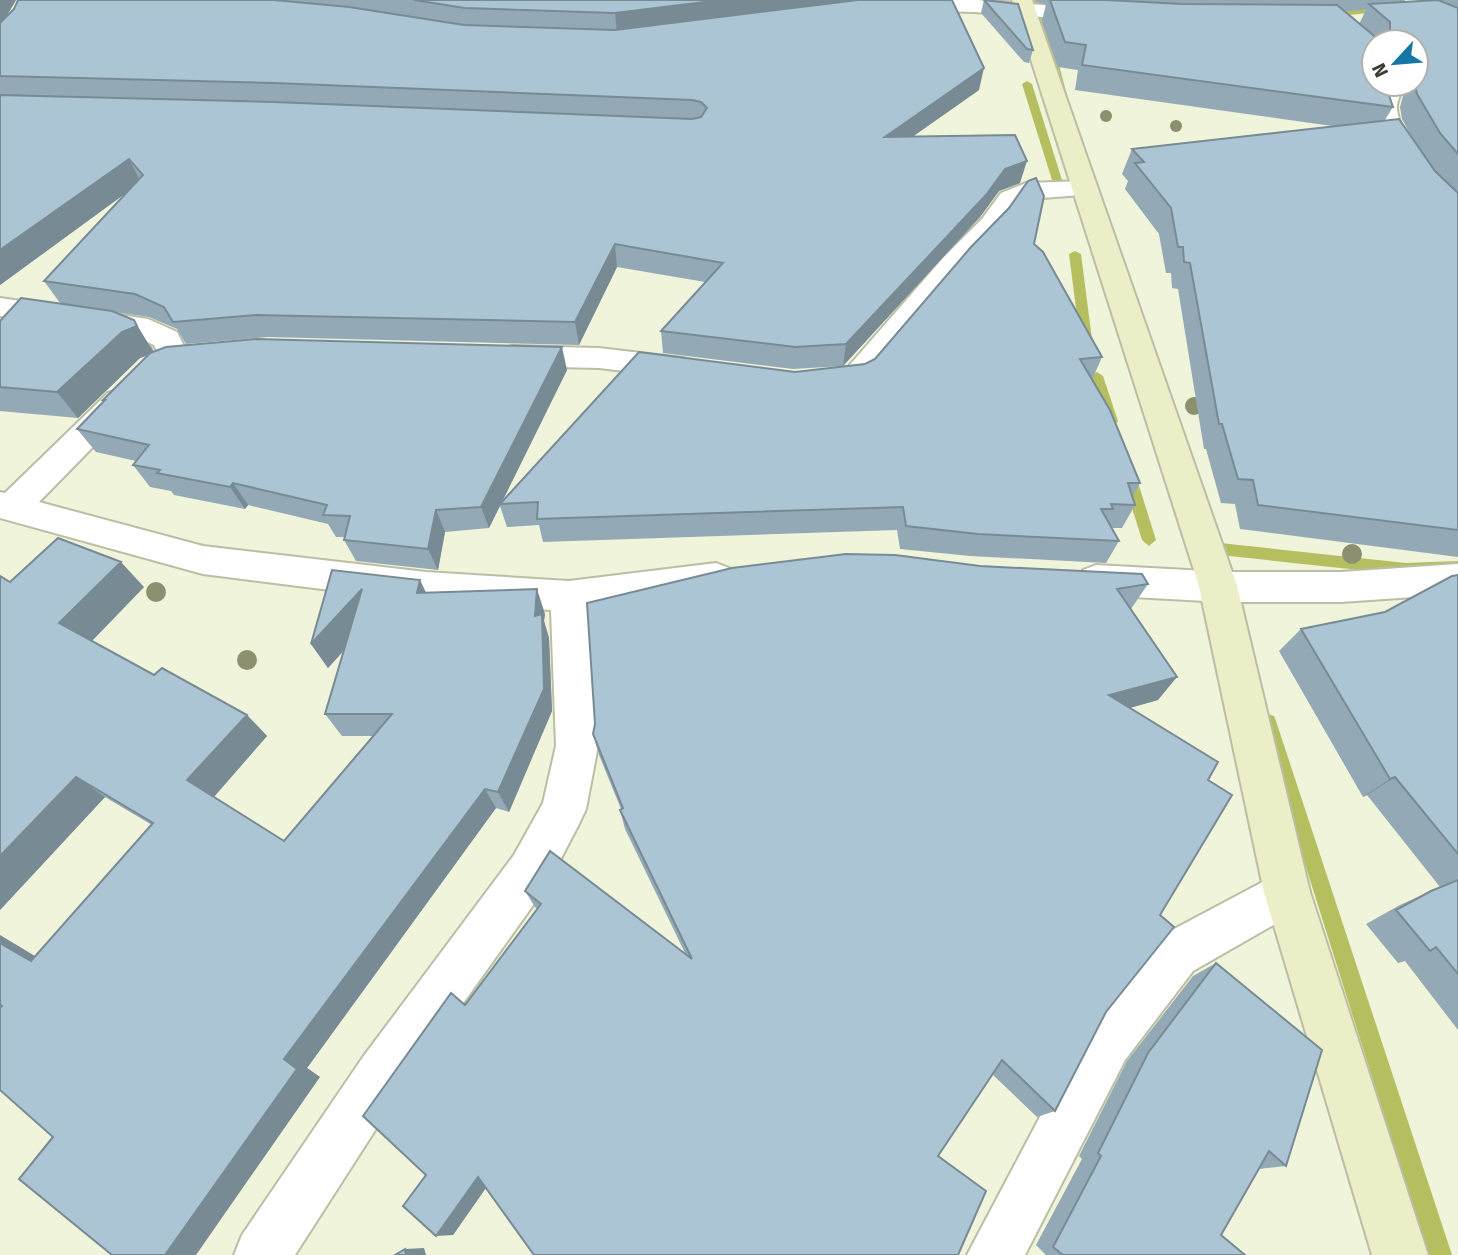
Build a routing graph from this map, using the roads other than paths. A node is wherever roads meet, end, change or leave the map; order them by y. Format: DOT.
graph roads {
  1 [pos="1023,5"];
  2 [pos="880,8"];
  3 [pos="1119,17"];
  4 [pos="1388,98"];
  5 [pos="1085,189"];
  6 [pos="1458,220"];
  7 [pos="0,307"];
  8 [pos="489,355"];
  9 [pos="717,372"];
  10 [pos="793,383"];
  11 [pos="6,507"];
  12 [pos="746,574"];
  13 [pos="1066,579"];
  14 [pos="1458,579"];
  15 [pos="1218,586"];
  16 [pos="569,596"];
  17 [pos="1287,892"];
  18 [pos="262,1255"];
  19 [pos="995,1255"];
  20 [pos="1400,1255"];
  1 -- 2 [label="street"];
  1 -- 3 [label="street"];
  1 -- 5 [label="street"];
  4 -- 6 [label="street"];
  5 -- 10 [label="street"];
  5 -- 15 [label="street"];
  7 -- 11 [label="street"];
  8 -- 9 [label="street"];
  11 -- 16 [label="street"];
  12 -- 16 [label="street"];
  13 -- 15 [label="street"];
  14 -- 15 [label="street"];
  15 -- 17 [label="street"];
  16 -- 18 [label="street"];
  17 -- 19 [label="street"];
  17 -- 20 [label="street"];
}
